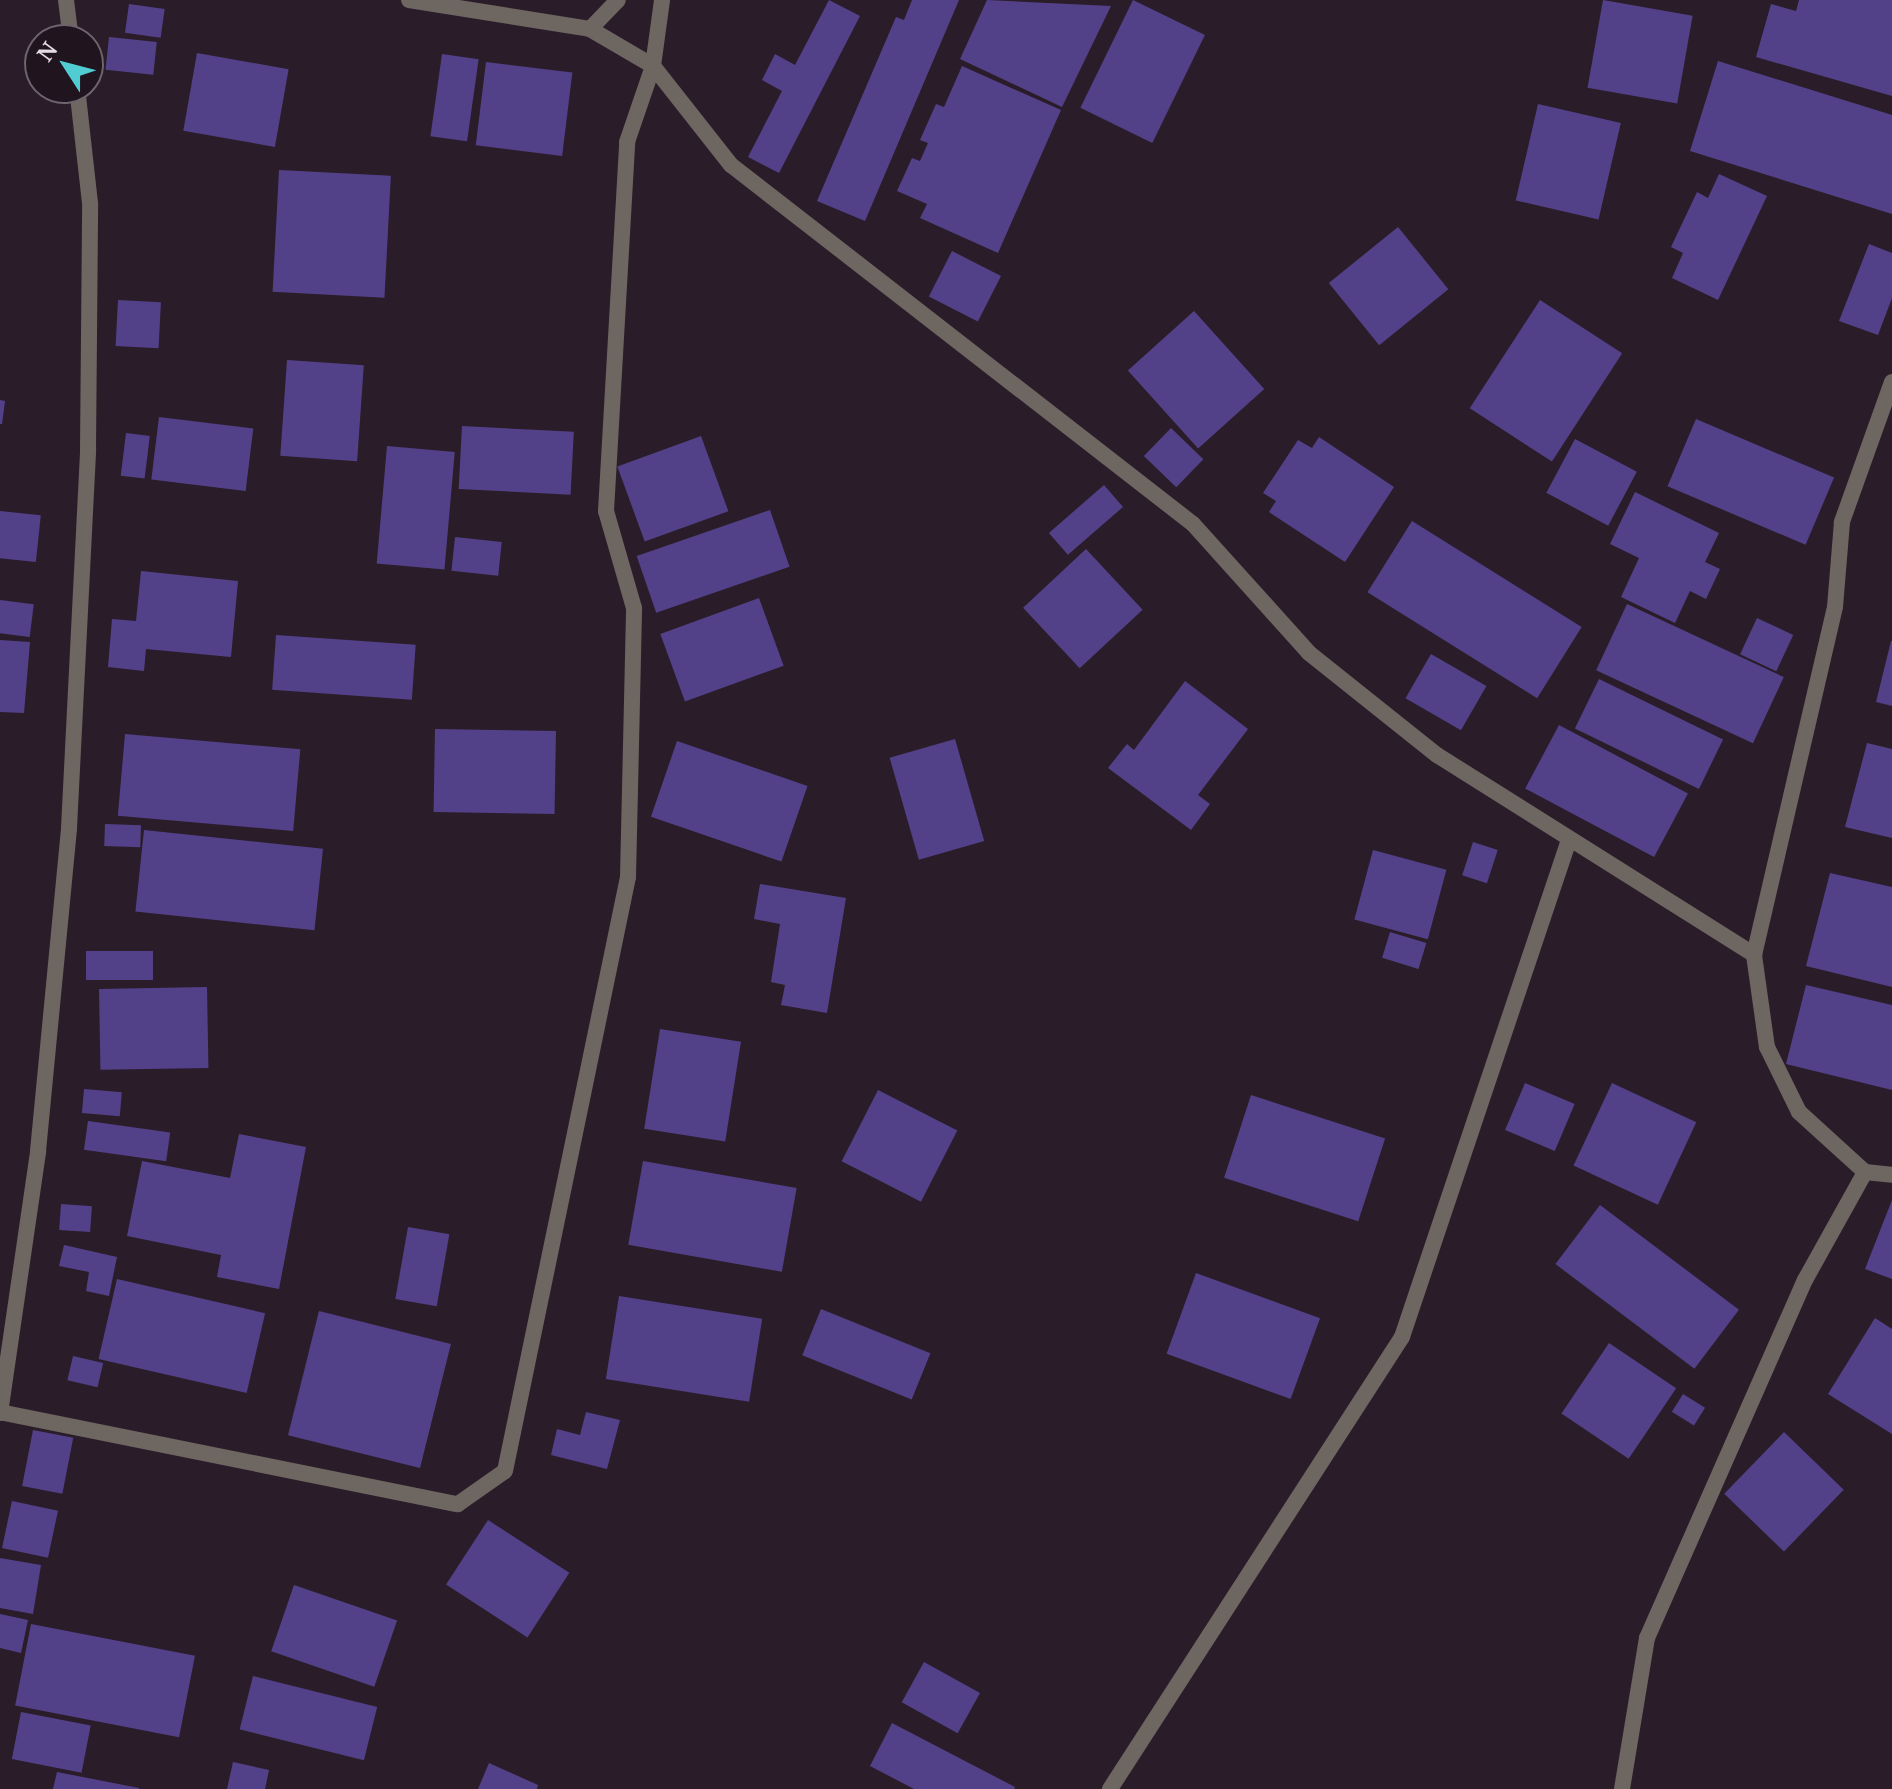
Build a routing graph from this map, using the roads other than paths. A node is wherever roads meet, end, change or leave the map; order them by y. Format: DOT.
graph roads {
  1 [pos="66,0"];
  2 [pos="409,0"];
  3 [pos="618,0"];
  4 [pos="662,0"];
  5 [pos="69,24"];
  6 [pos="590,29"];
  7 [pos="653,66"];
  8 [pos="79,104"];
  9 [pos="1892,382"];
  10 [pos="1568,843"];
  11 [pos="1754,955"];
  12 [pos="1865,1172"];
  13 [pos="1892,1175"];
  14 [pos="0,1412"];
  15 [pos="1110,1789"];
  16 [pos="1622,1789"];
  1 -- 5 [label="street"];
  2 -- 6 [label="street"];
  3 -- 6 [label="street"];
  4 -- 7 [label="street"];
  6 -- 7 [label="street"];
  7 -- 10 [label="street"];
  7 -- 14 [label="street"];
  8 -- 14 [label="street"];
  9 -- 11 [label="street"];
  10 -- 11 [label="street"];
  10 -- 15 [label="street"];
  11 -- 12 [label="street"];
  12 -- 13 [label="street"];
  12 -- 16 [label="street"];
}
